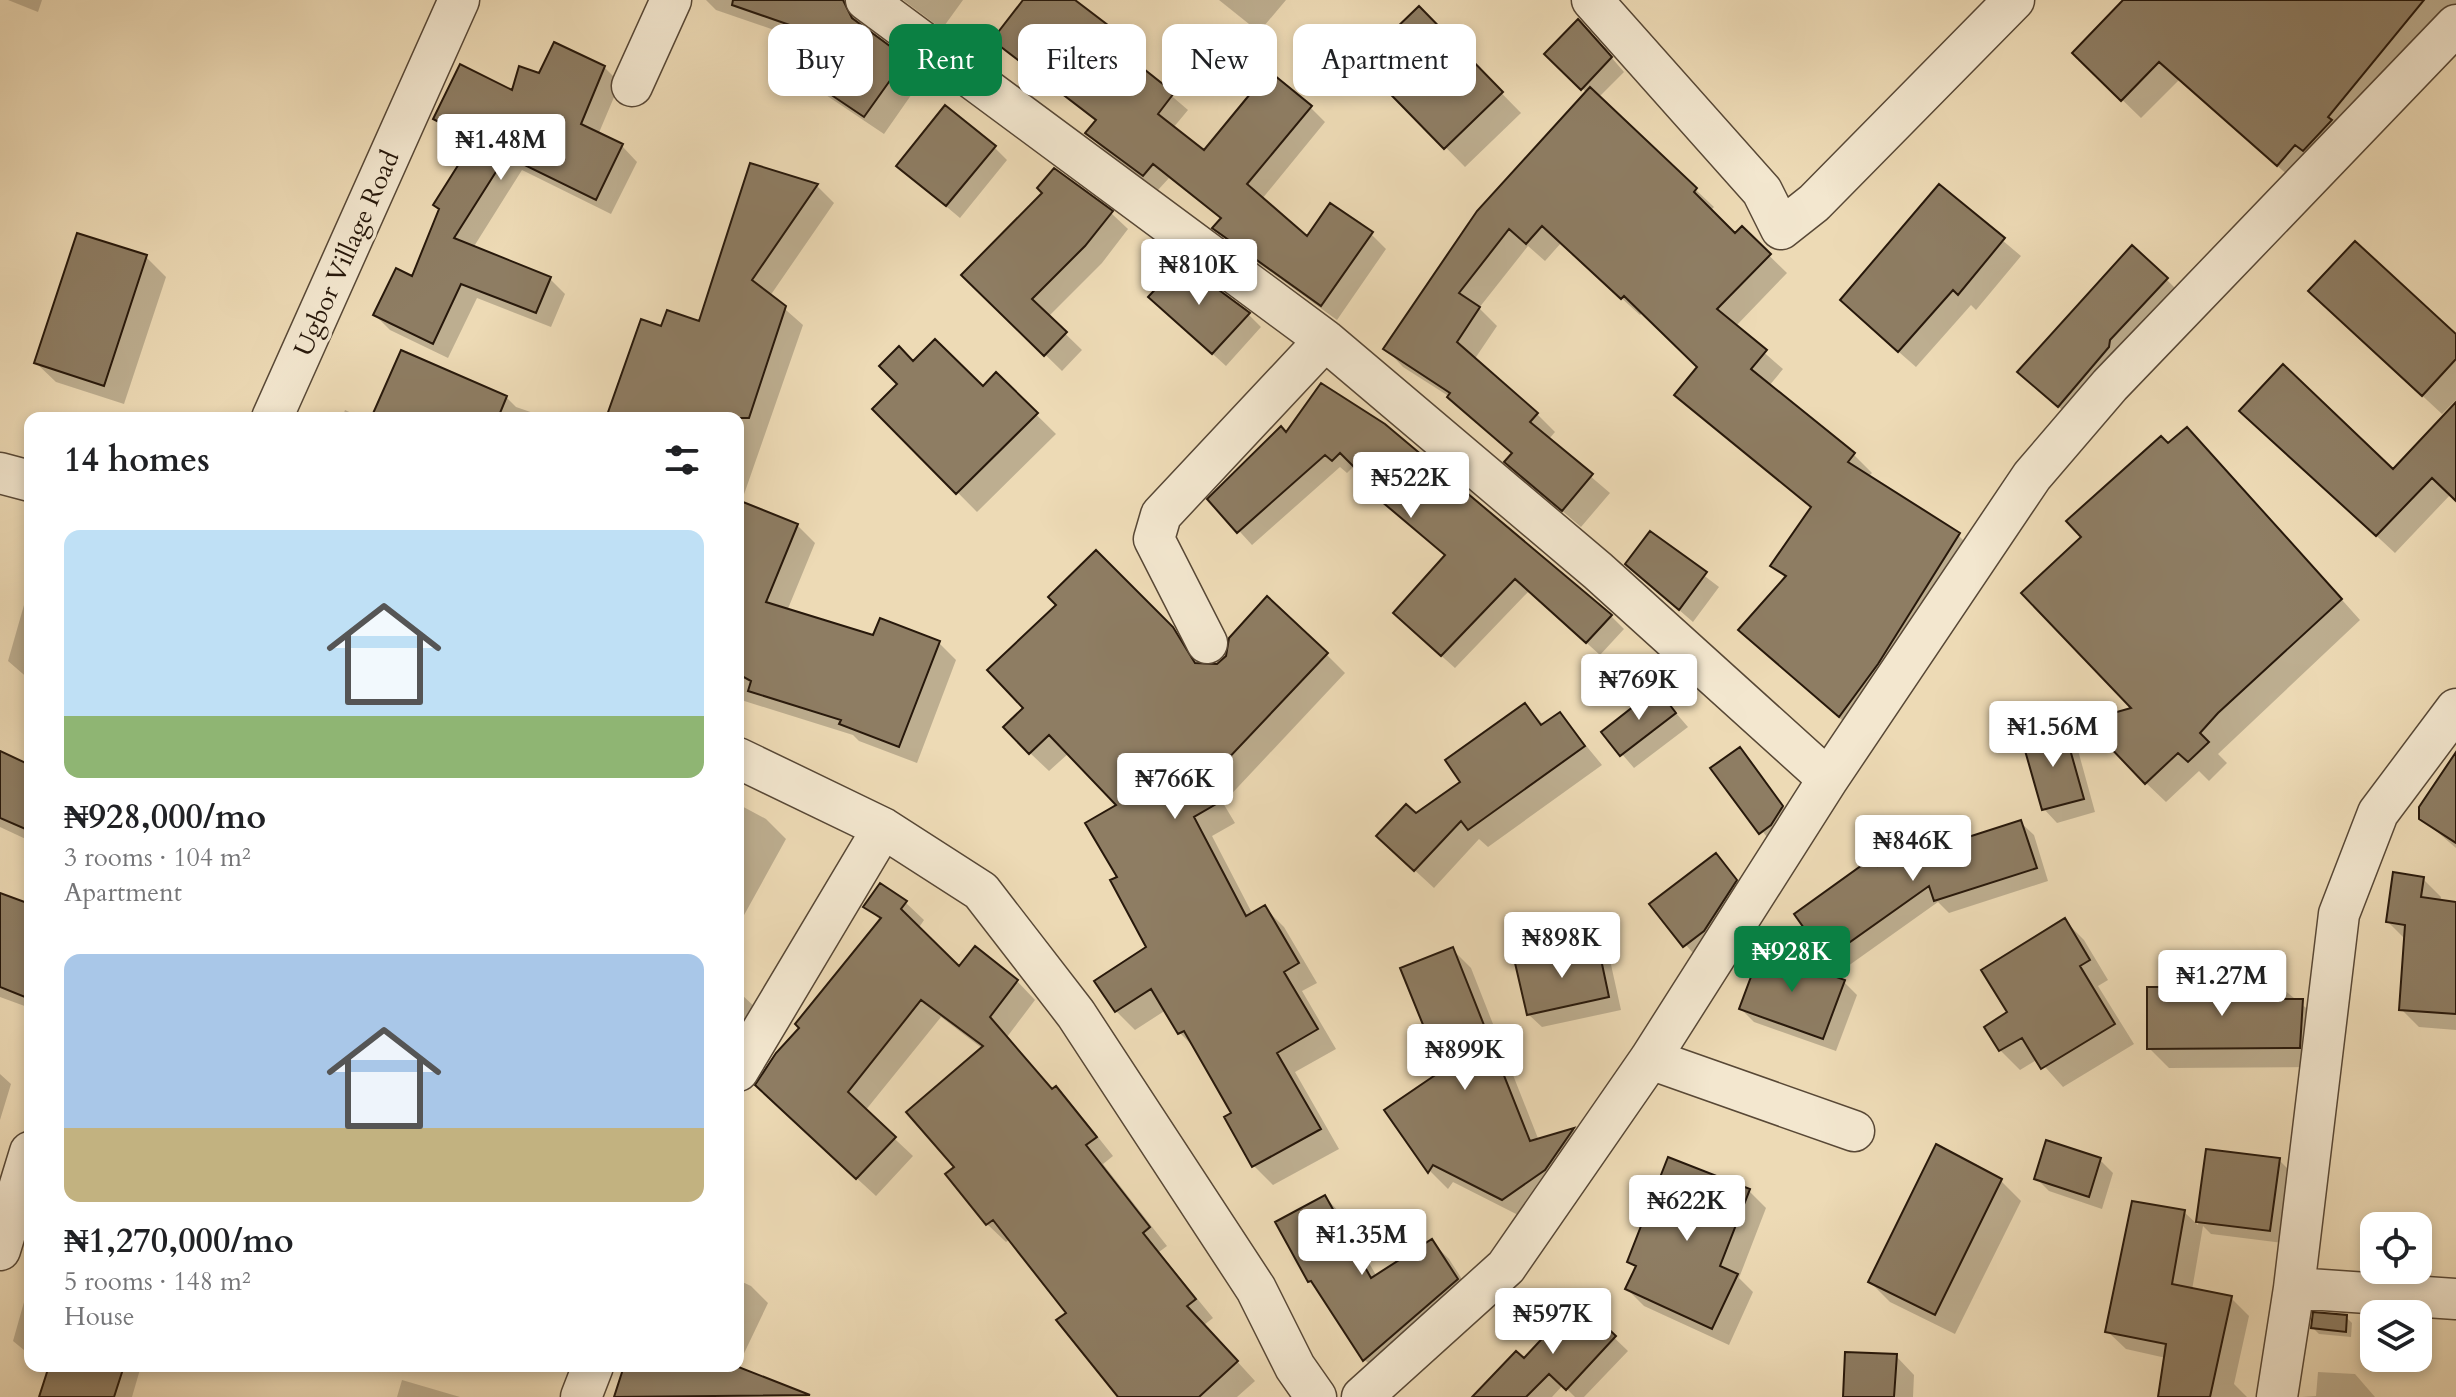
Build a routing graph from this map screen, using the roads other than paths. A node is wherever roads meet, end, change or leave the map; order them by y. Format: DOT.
graph roads {
  1 [pos="459,0"];
  2 [pos="671,0"];
  3 [pos="866,0"];
  4 [pos="1592,0"];
  5 [pos="2014,0"];
  6 [pos="2456,25"];
  7 [pos="632,86"];
  8 [pos="1325,340"];
  9 [pos="275,412"];
  10 [pos="0,473"];
  11 [pos="24,479"];
  12 [pos="1207,643"];
  13 [pos="2456,709"];
  14 [pos="744,761"];
  15 [pos="1828,779"];
  16 [pos="883,828"];
  17 [pos="1650,1059"];
  18 [pos="744,1061"];
  19 [pos="1854,1131"];
  20 [pos="24,1172"];
  21 [pos="0,1250"];
  22 [pos="2294,1288"];
  23 [pos="2456,1299"];
  24 [pos="591,1372"];
  25 [pos="581,1397"];
  26 [pos="1316,1397"];
  27 [pos="1362,1397"];
  28 [pos="2277,1397"];
  1 -- 9 [label="street, Ugbor Village Road"];
  2 -- 7 [label="street"];
  3 -- 8 [label="street"];
  4 -- 5 [label="street"];
  6 -- 15 [label="street"];
  8 -- 12 [label="street"];
  8 -- 15 [label="street"];
  10 -- 11 [label="street"];
  13 -- 22 [label="street"];
  14 -- 16 [label="street"];
  15 -- 17 [label="street"];
  16 -- 18 [label="street"];
  16 -- 26 [label="street"];
  17 -- 19 [label="street"];
  17 -- 27 [label="street"];
  20 -- 21 [label="street"];
  22 -- 23 [label="street"];
  22 -- 28 [label="street"];
  24 -- 25 [label="street"];
}
